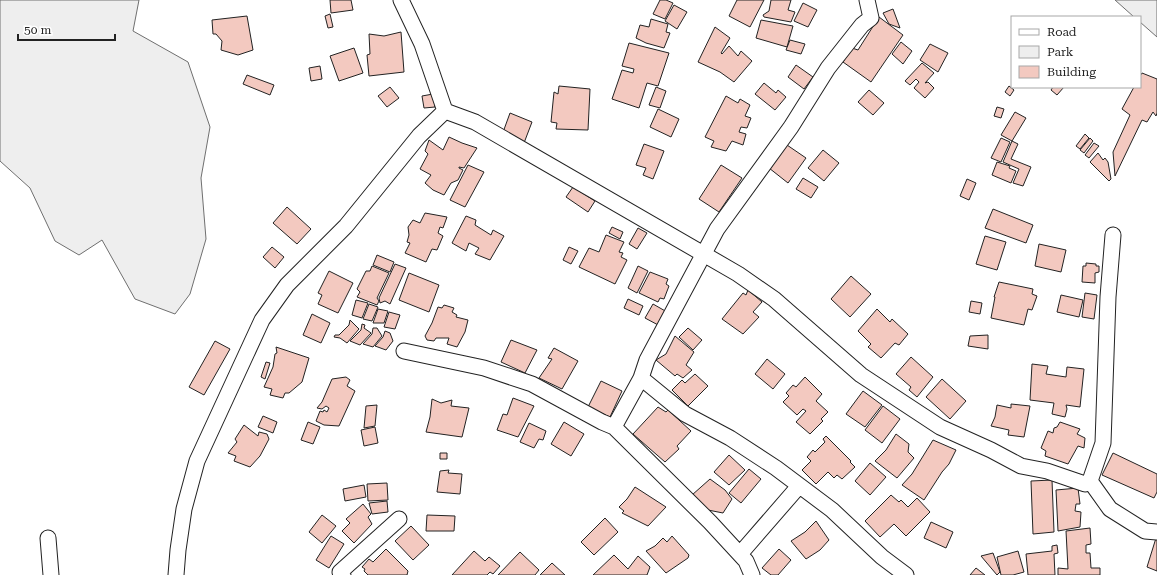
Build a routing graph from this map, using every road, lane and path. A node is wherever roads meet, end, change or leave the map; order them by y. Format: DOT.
graph roads {
  1 [pos="401,0"];
  2 [pos="867,0"];
  3 [pos="445,111"];
  4 [pos="1113,235"];
  5 [pos="703,253"];
  6 [pos="404,352"];
  7 [pos="641,378"];
  8 [pos="614,427"];
  9 [pos="1090,481"];
  10 [pos="799,486"];
  11 [pos="399,519"];
  12 [pos="1157,532"];
  13 [pos="48,538"];
  14 [pos="740,554"];
  15 [pos="52,575"];
  16 [pos="176,575"];
  17 [pos="342,575"];
  18 [pos="752,575"];
  19 [pos="906,575"];
  1 -- 3 [label="street"];
  2 -- 5 [label="street"];
  3 -- 5 [label="street"];
  3 -- 16 [label="street"];
  4 -- 9 [label="street"];
  5 -- 7 [label="street"];
  5 -- 9 [label="street"];
  6 -- 8 [label="street"];
  7 -- 8 [label="street"];
  7 -- 10 [label="street"];
  8 -- 14 [label="street"];
  9 -- 12 [label="street"];
  10 -- 14 [label="street"];
  10 -- 19 [label="street"];
  11 -- 17 [label="street"];
  13 -- 15 [label="street"];
  14 -- 18 [label="street"];
}
